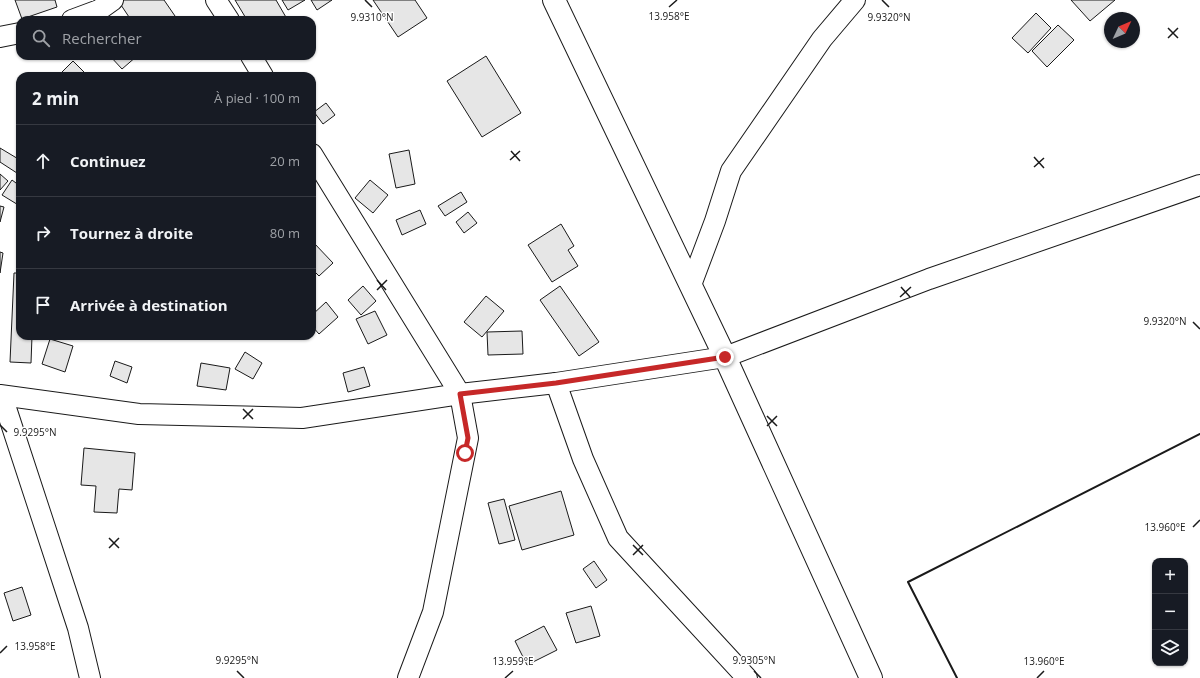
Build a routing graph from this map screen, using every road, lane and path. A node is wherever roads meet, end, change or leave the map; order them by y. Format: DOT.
graph roads {
  1 [pos="112,0"];
  2 [pos="216,0"];
  3 [pos="554,0"];
  4 [pos="855,0"];
  5 [pos="83,16"];
  6 [pos="226,16"];
  7 [pos="16,34"];
  8 [pos="0,37"];
  9 [pos="254,60"];
  10 [pos="261,72"];
  11 [pos="316,160"];
  12 [pos="1200,185"];
  13 [pos="691,285"];
  14 [pos="725,357"];
  15 [pos="556,383"];
  16 [pos="460,394"];
  17 [pos="1,396"];
  18 [pos="90,678"];
  19 [pos="408,678"];
  20 [pos="747,678"];
  21 [pos="871,678"];
  1 -- 5 [label="street"];
  2 -- 6 [label="street"];
  3 -- 13 [label="main road"];
  4 -- 13 [label="street"];
  7 -- 8 [label="street"];
  9 -- 10 [label="street"];
  11 -- 16 [label="street"];
  12 -- 14 [label="street"];
  13 -- 14 [label="main road"];
  14 -- 15 [label="street"];
  14 -- 21 [label="main road"];
  15 -- 16 [label="street"];
  15 -- 20 [label="street"];
  16 -- 17 [label="street"];
  16 -- 19 [label="street"];
  17 -- 18 [label="street"];
}
